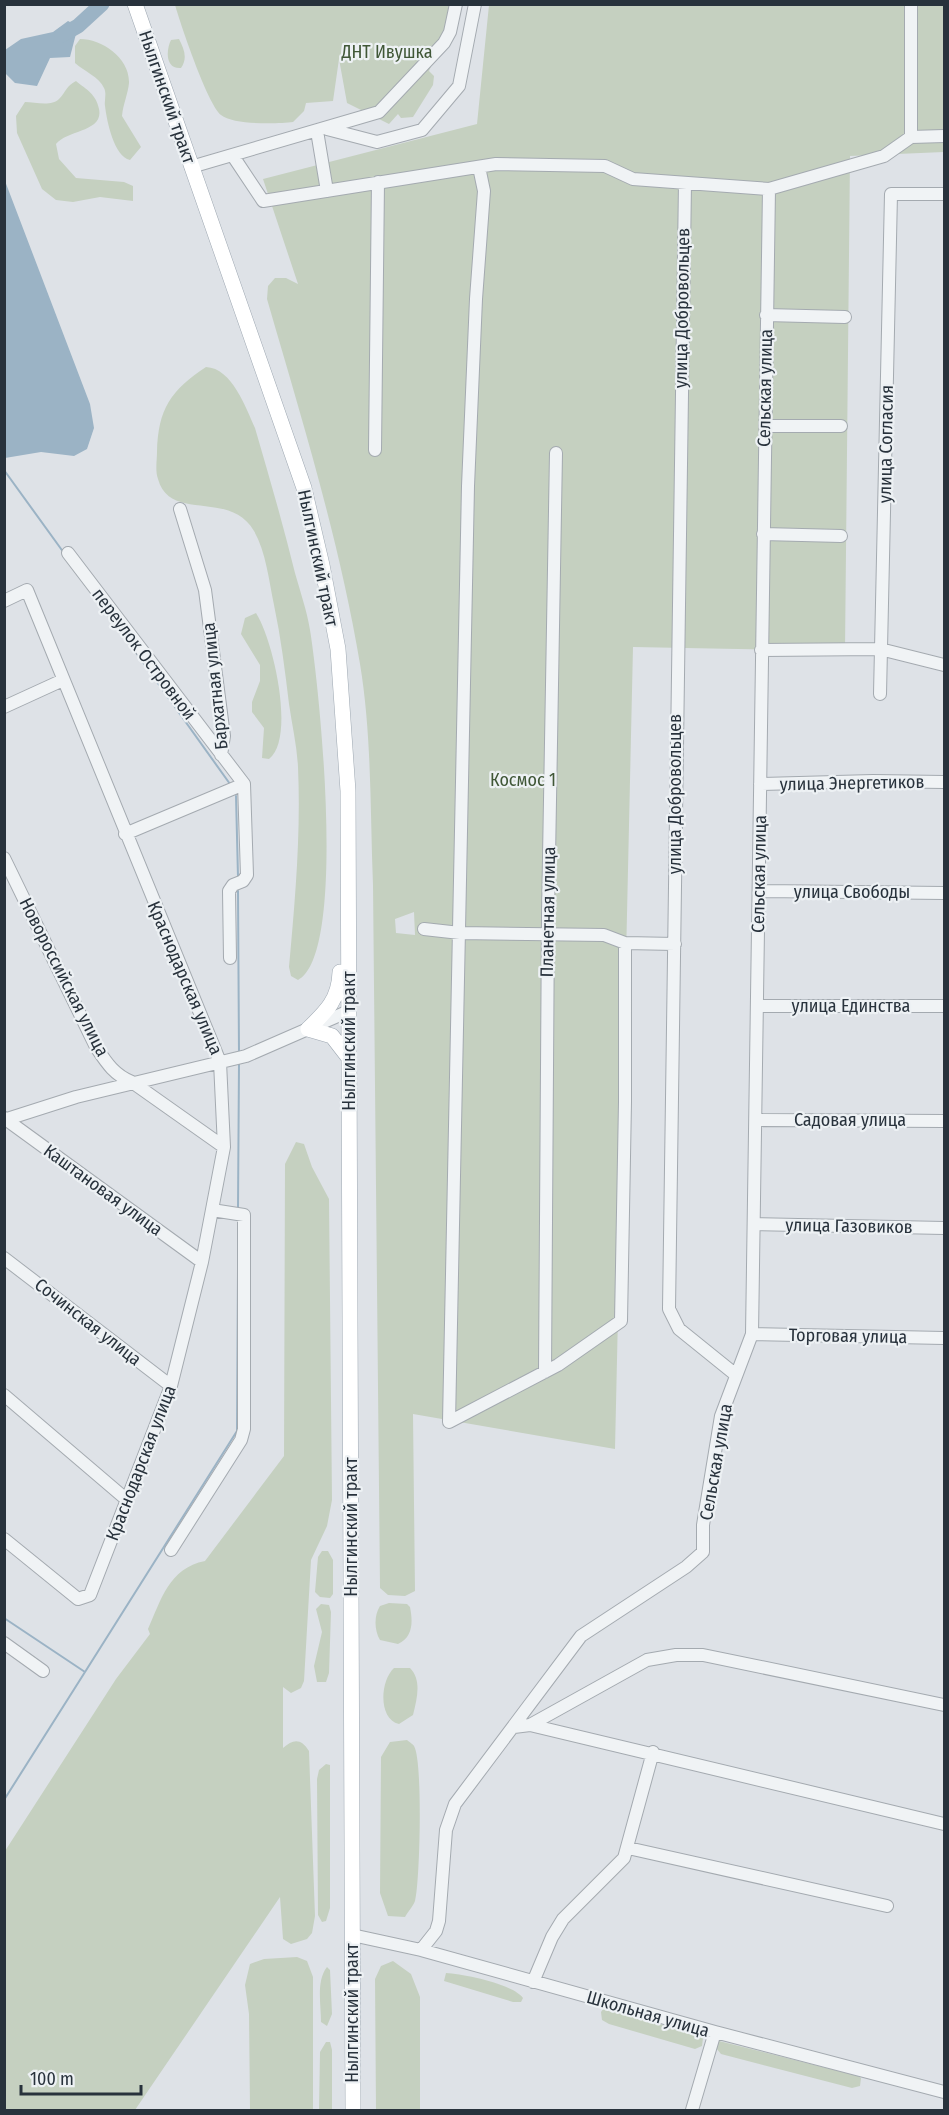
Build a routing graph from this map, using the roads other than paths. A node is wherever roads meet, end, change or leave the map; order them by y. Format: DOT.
graph roads {
  1 [pos="135,4"];
  2 [pos="456,4"];
  3 [pos="475,4"];
  4 [pos="911,4"];
  5 [pos="321,130"];
  6 [pos="945,136"];
  7 [pos="911,137"];
  8 [pos="232,156"];
  9 [pos="191,167"];
  10 [pos="479,167"];
  11 [pos="378,182"];
  12 [pos="684,183"];
  13 [pos="769,189"];
  14 [pos="327,190"];
  15 [pos="945,194"];
  16 [pos="766,315"];
  17 [pos="845,317"];
  18 [pos="765,426"];
  19 [pos="841,426"];
  20 [pos="375,450"];
  21 [pos="556,453"];
  22 [pos="180,509"];
  23 [pos="763,534"];
  24 [pos="841,536"];
  25 [pos="68,553"];
  26 [pos="4,601"];
  27 [pos="880,649"];
  28 [pos="761,650"];
  29 [pos="945,665"];
  30 [pos="63,680"];
  31 [pos="880,694"];
  32 [pos="4,707"];
  33 [pos="221,755"];
  34 [pos="945,782"];
  35 [pos="244,784"];
  36 [pos="760,784"];
  37 [pos="348,812"];
  38 [pos="125,834"];
  39 [pos="4,858"];
  40 [pos="759,891"];
  41 [pos="945,893"];
  42 [pos="424,929"];
  43 [pos="460,933"];
  44 [pos="548,933"];
  45 [pos="625,943"];
  46 [pos="675,944"];
  47 [pos="230,958"];
  48 [pos="758,1006"];
  49 [pos="945,1006"];
  50 [pos="349,1011"];
  51 [pos="308,1029"];
  52 [pos="350,1058"];
  53 [pos="220,1062"];
  54 [pos="132,1082"];
  55 [pos="5,1119"];
  56 [pos="756,1120"];
  57 [pos="945,1121"];
  58 [pos="224,1147"];
  59 [pos="212,1210"];
  60 [pos="754,1224"];
  61 [pos="945,1228"];
  62 [pos="4,1258"];
  63 [pos="202,1262"];
  64 [pos="752,1334"];
  65 [pos="945,1338"];
  66 [pos="545,1372"];
  67 [pos="736,1375"];
  68 [pos="171,1386"];
  69 [pos="4,1395"];
  70 [pos="127,1500"];
  71 [pos="4,1539"];
  72 [pos="171,1550"];
  73 [pos="4,1643"];
  74 [pos="43,1671"];
  75 [pos="945,1705"];
  76 [pos="530,1725"];
  77 [pos="514,1727"];
  78 [pos="653,1752"];
  79 [pos="945,1824"];
  80 [pos="628,1848"];
  81 [pos="887,1906"];
  82 [pos="352,1935"];
  83 [pos="421,1950"];
  84 [pos="533,1982"];
  85 [pos="715,2032"];
  86 [pos="945,2092"];
  87 [pos="353,2110"];
  88 [pos="692,2110"];
  1 -- 9 [label="main road, Нылгинский тракт"];
  2 -- 5 [label="street"];
  3 -- 5 [label="street"];
  4 -- 7 [label="street"];
  5 -- 8 [label="street"];
  5 -- 14 [label="street"];
  6 -- 7 [label="street"];
  7 -- 13 [label="street"];
  8 -- 9 [label="street"];
  8 -- 14 [label="street"];
  9 -- 37 [label="main road, Нылгинский тракт"];
  10 -- 11 [label="street"];
  10 -- 12 [label="street"];
  10 -- 43 [label="street"];
  11 -- 14 [label="street"];
  11 -- 20 [label="street"];
  12 -- 13 [label="street"];
  12 -- 46 [label="street, улица Добровольцев"];
  13 -- 16 [label="street, Сельская улица"];
  15 -- 27 [label="street, улица Согласия"];
  16 -- 17 [label="street"];
  16 -- 18 [label="street, Сельская улица"];
  18 -- 19 [label="street"];
  18 -- 23 [label="street, Сельская улица"];
  21 -- 44 [label="street, Планетная улица"];
  22 -- 33 [label="street, Бархатная улица"];
  23 -- 24 [label="street"];
  23 -- 28 [label="street, Сельская улица"];
  25 -- 33 [label="street, переулок Островной"];
  26 -- 30 [label="street, Краснодарская улица"];
  27 -- 28 [label="street"];
  27 -- 29 [label="street"];
  27 -- 31 [label="street, улица Согласия"];
  28 -- 36 [label="street, Сельская улица"];
  30 -- 32 [label="street"];
  30 -- 38 [label="street, Краснодарская улица"];
  33 -- 35 [label="street, Бархатная улица"];
  34 -- 36 [label="street, улица Энергетиков"];
  35 -- 38 [label="street"];
  35 -- 47 [label="street"];
  36 -- 40 [label="street, Сельская улица"];
  37 -- 50 [label="main road, Нылгинский тракт"];
  37 -- 51 [label="main road"];
  38 -- 53 [label="street, Краснодарская улица"];
  39 -- 54 [label="street, Новороссийская улица"];
  40 -- 41 [label="street, улица Свободы"];
  40 -- 48 [label="street, Сельская улица"];
  42 -- 43 [label="street"];
  43 -- 44 [label="street"];
  43 -- 66 [label="street"];
  44 -- 45 [label="street"];
  44 -- 66 [label="street, Планетная улица"];
  45 -- 46 [label="street"];
  45 -- 66 [label="street"];
  46 -- 67 [label="street, улица Добровольцев"];
  48 -- 49 [label="street, улица Единства"];
  48 -- 56 [label="street, Сельская улица"];
  50 -- 51 [label="street"];
  50 -- 52 [label="main road, Нылгинский тракт"];
  51 -- 52 [label="main road"];
  51 -- 53 [label="street"];
  52 -- 82 [label="main road, Нылгинский тракт"];
  53 -- 54 [label="street"];
  53 -- 58 [label="street, Краснодарская улица"];
  54 -- 55 [label="street"];
  54 -- 58 [label="street, Новороссийская улица"];
  55 -- 63 [label="street, Каштановая улица"];
  56 -- 57 [label="street, Садовая улица"];
  56 -- 60 [label="street, Сельская улица"];
  58 -- 59 [label="street, Краснодарская улица"];
  59 -- 63 [label="street, Краснодарская улица"];
  59 -- 72 [label="street"];
  60 -- 61 [label="street, улица Газовиков"];
  60 -- 64 [label="street, Сельская улица"];
  62 -- 68 [label="street, Сочинская улица"];
  63 -- 68 [label="street, Краснодарская улица"];
  64 -- 65 [label="street, Торговая улица"];
  64 -- 67 [label="street, Сельская улица"];
  67 -- 77 [label="street, Сельская улица"];
  68 -- 70 [label="street, Краснодарская улица"];
  69 -- 70 [label="street"];
  70 -- 71 [label="street, Краснодарская улица"];
  73 -- 74 [label="street"];
  75 -- 76 [label="street"];
  76 -- 77 [label="street"];
  76 -- 78 [label="street"];
  77 -- 83 [label="street"];
  78 -- 79 [label="street"];
  78 -- 80 [label="street"];
  80 -- 81 [label="street"];
  80 -- 84 [label="street"];
  82 -- 83 [label="street, Школьная улица"];
  82 -- 87 [label="main road, Нылгинский тракт"];
  83 -- 84 [label="street, Школьная улица"];
  84 -- 85 [label="street, Школьная улица"];
  85 -- 86 [label="street, Школьная улица"];
  85 -- 88 [label="street"];
}
